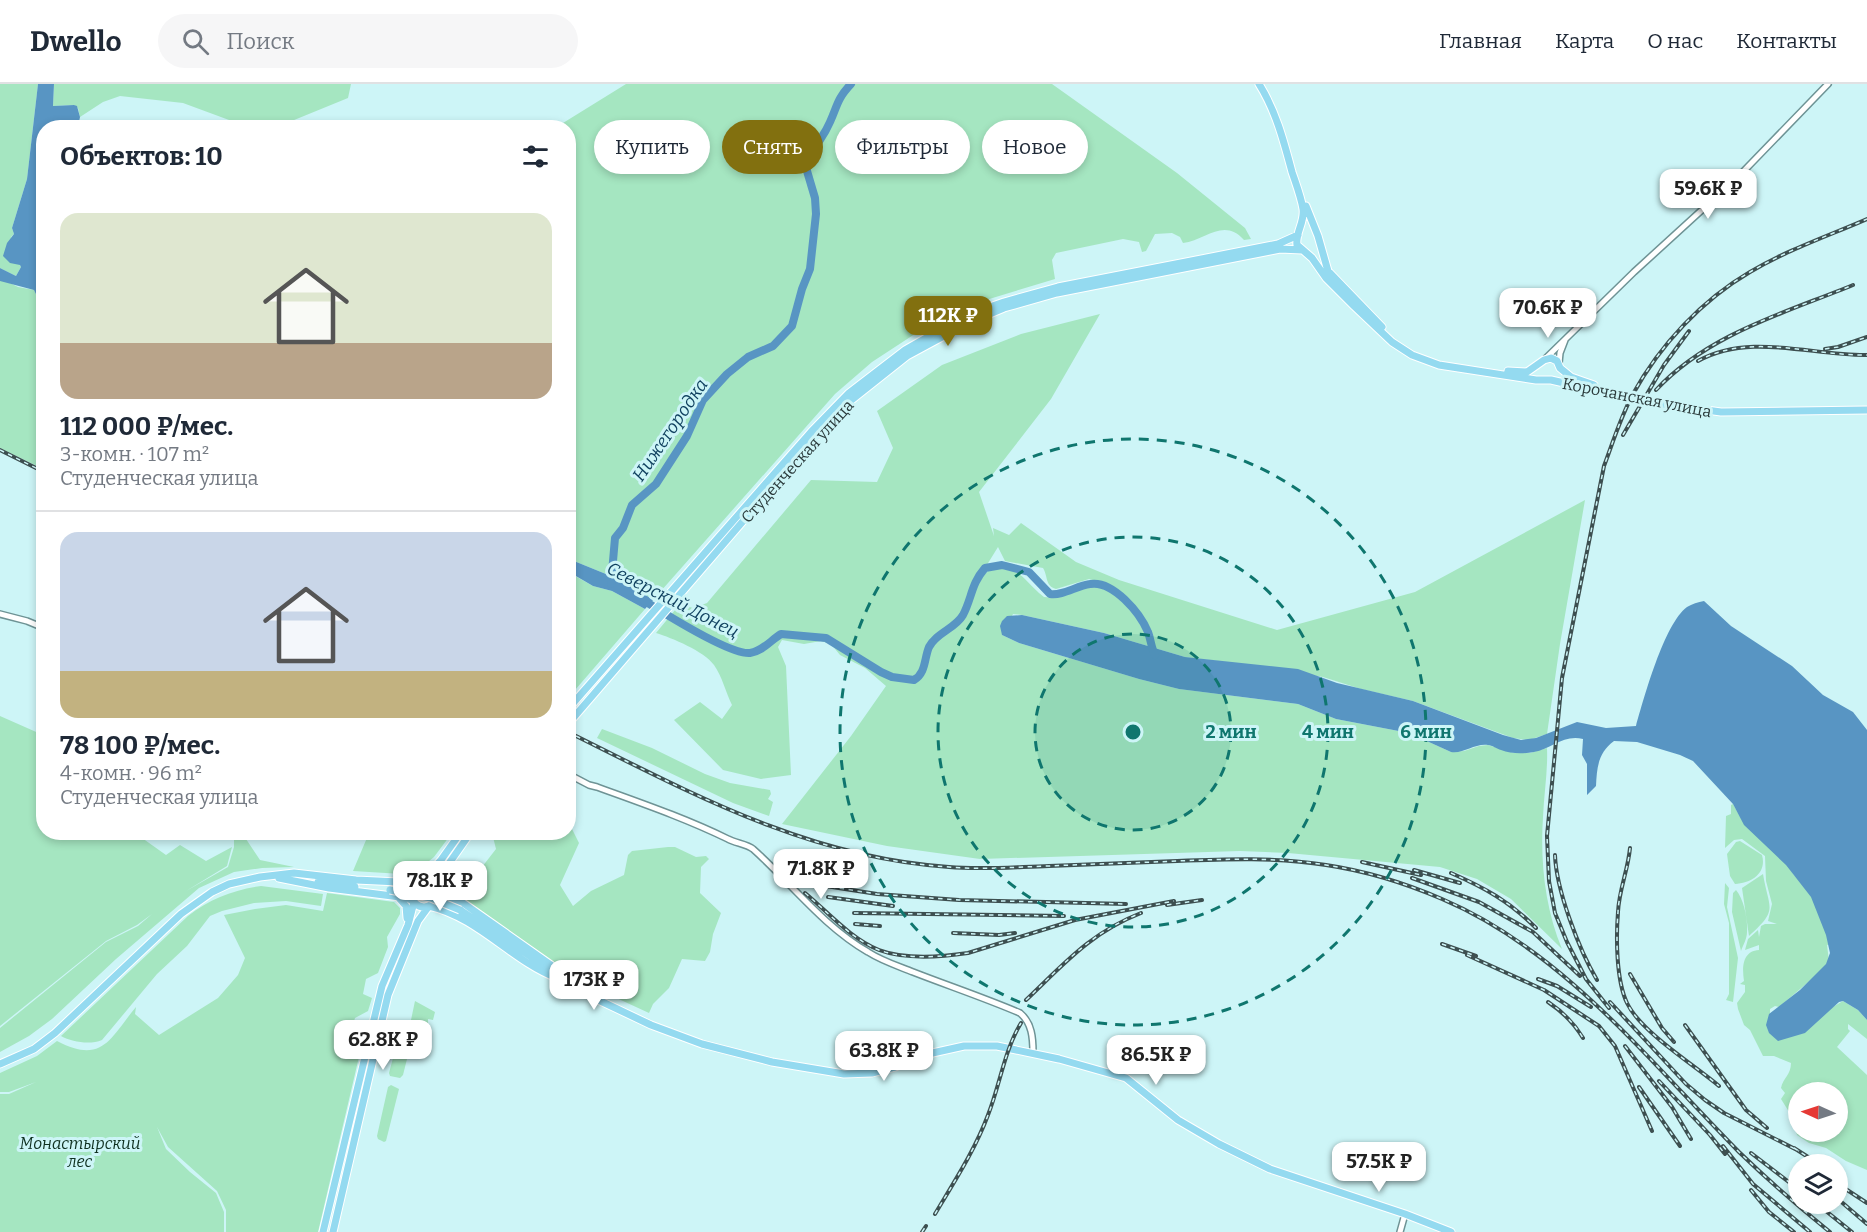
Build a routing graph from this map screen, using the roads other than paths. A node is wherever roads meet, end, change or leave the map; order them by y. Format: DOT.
graph roads {
  1 [pos="1259,84"];
  2 [pos="1264,84"];
  3 [pos="1828,84"];
  4 [pos="1316,233"];
  5 [pos="1299,234"];
  6 [pos="1318,243"];
  7 [pos="1303,251"];
  8 [pos="1568,336"];
  9 [pos="1542,362"];
  10 [pos="1559,366"];
  11 [pos="1548,380"];
  12 [pos="1867,408"];
  13 [pos="0,614"];
  14 [pos="36,625"];
  15 [pos="644,630"];
  16 [pos="576,701"];
  17 [pos="576,715"];
  18 [pos="576,778"];
  19 [pos="455,840"];
  20 [pos="465,840"];
  21 [pos="450,862"];
  22 [pos="274,877"];
  23 [pos="420,883"];
  24 [pos="435,892"];
  25 [pos="393,893"];
  26 [pos="414,903"];
  27 [pos="429,906"];
  28 [pos="461,907"];
  29 [pos="466,922"];
  30 [pos="411,927"];
  31 [pos="394,966"];
  32 [pos="569,982"];
  33 [pos="1033,1053"];
  34 [pos="0,1064"];
  35 [pos="1404,1214"];
  36 [pos="323,1232"];
  37 [pos="333,1232"];
  38 [pos="1400,1232"];
  39 [pos="1451,1232"];
  1 -- 5 [label="main road"];
  2 -- 4 [label="main road"];
  3 -- 8 [label="street"];
  4 -- 5 [label="main road"];
  4 -- 6 [label="main road"];
  5 -- 7 [label="main road"];
  5 -- 15 [label="main road, Студенческая улица"];
  6 -- 7 [label="main road"];
  6 -- 9 [label="main road"];
  7 -- 11 [label="main road, Корочанская улица"];
  7 -- 15 [label="main road, Студенческая улица"];
  8 -- 9 [label="street"];
  8 -- 10 [label="street"];
  9 -- 10 [label="main road"];
  9 -- 11 [label="main road"];
  10 -- 11 [label="main road"];
  10 -- 12 [label="main road, Корочанская улица"];
  11 -- 12 [label="main road, Корочанская улица"];
  13 -- 14 [label="street"];
  15 -- 16 [label="main road, Студенческая улица"];
  15 -- 17 [label="main road, Студенческая улица"];
  18 -- 33 [label="street"];
  19 -- 23 [label="main road"];
  20 -- 21 [label="main road"];
  21 -- 24 [label="main road"];
  21 -- 28 [label="main road"];
  22 -- 23 [label="main road"];
  22 -- 25 [label="main road"];
  22 -- 34 [label="main road"];
  23 -- 24 [label="main road"];
  23 -- 26 [label="main road"];
  24 -- 27 [label="main road"];
  24 -- 28 [label="main road"];
  25 -- 26 [label="main road"];
  25 -- 28 [label="main road, bridge"];
  25 -- 30 [label="main road"];
  26 -- 27 [label="main road"];
  26 -- 30 [label="main road"];
  27 -- 29 [label="main road"];
  27 -- 30 [label="main road"];
  28 -- 32 [label="main road"];
  29 -- 30 [label="main road"];
  29 -- 32 [label="main road"];
  30 -- 31 [label="main road"];
  31 -- 36 [label="main road"];
  31 -- 37 [label="main road"];
  32 -- 33 [label="main road"];
  33 -- 35 [label="main road"];
  35 -- 38 [label="street"];
  35 -- 39 [label="main road"];
}
